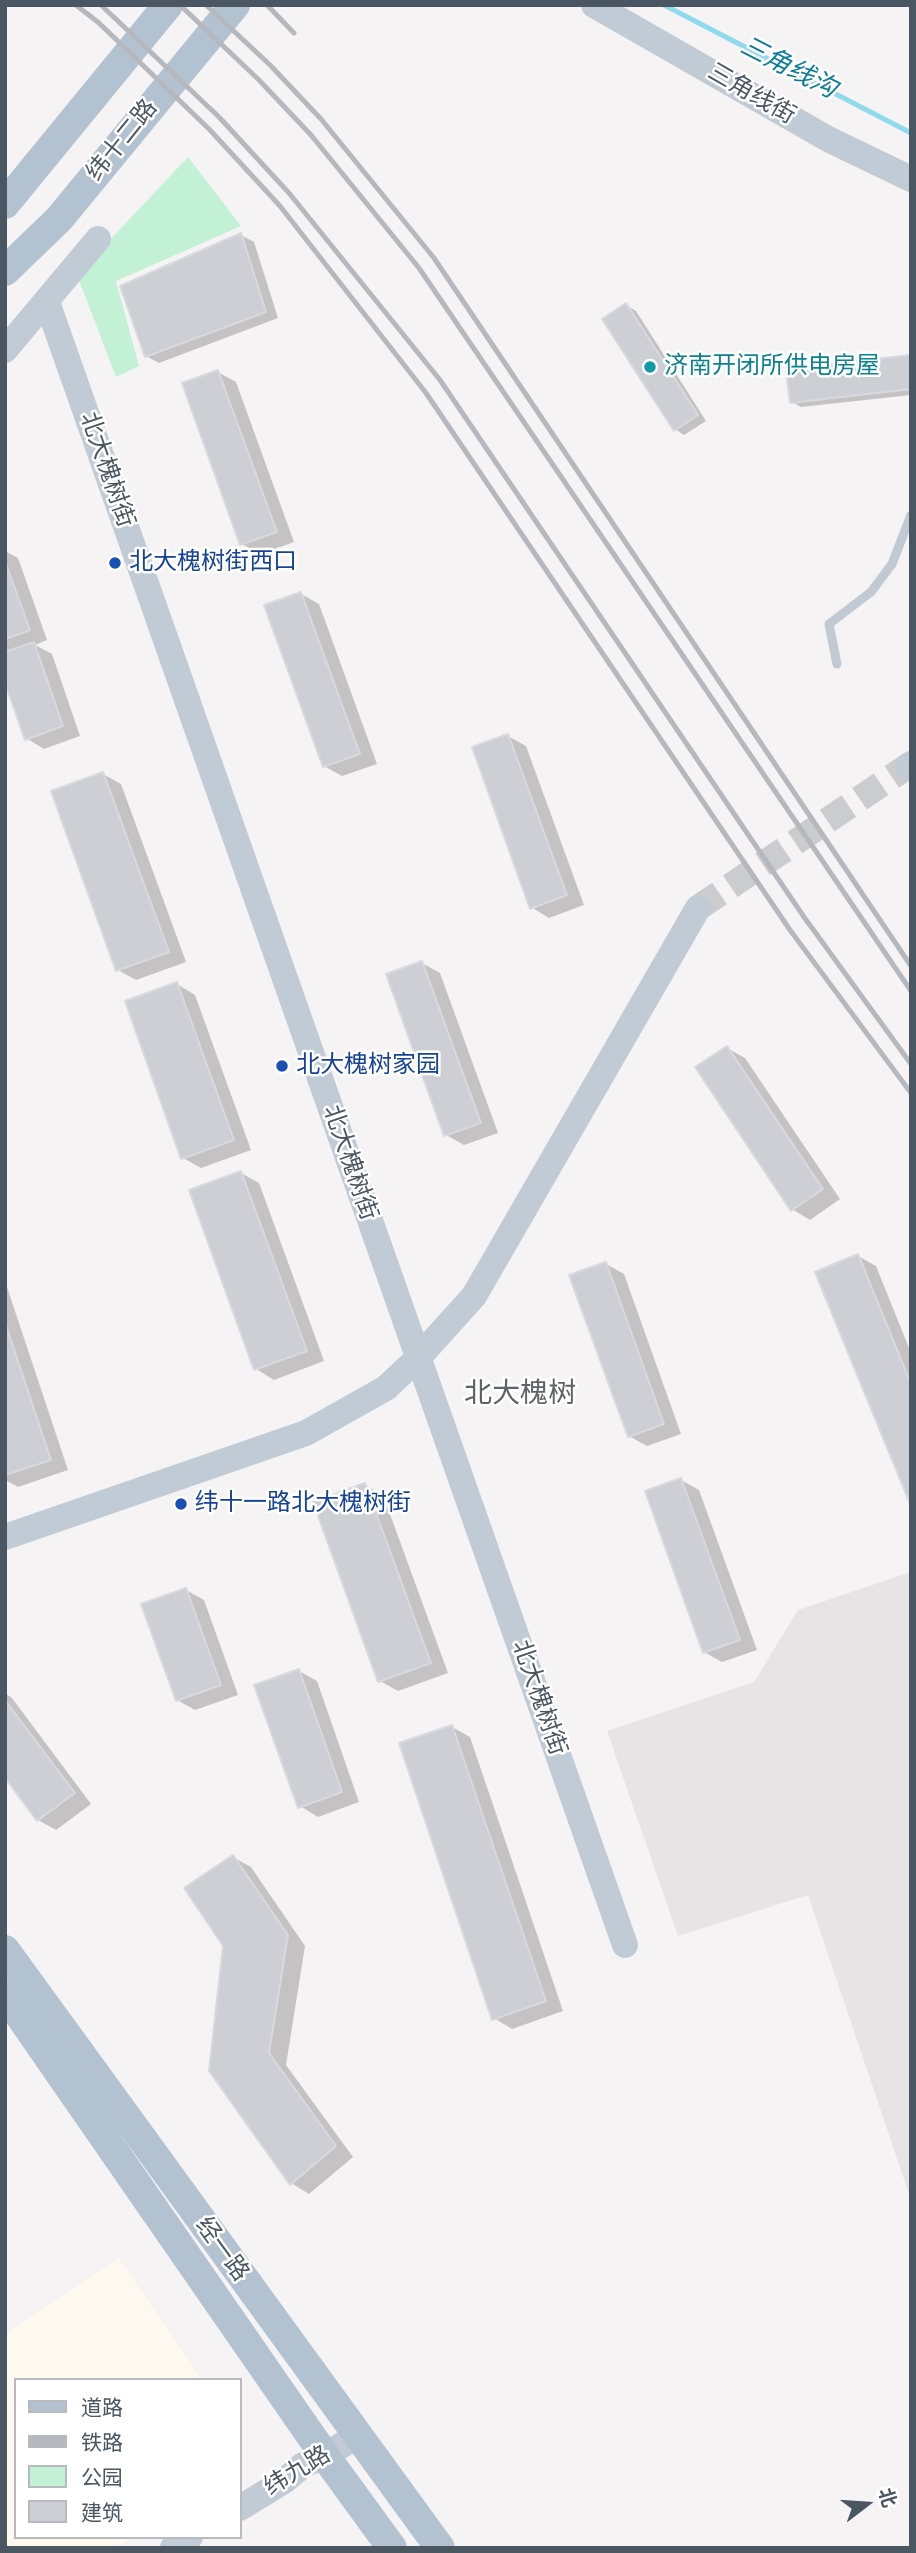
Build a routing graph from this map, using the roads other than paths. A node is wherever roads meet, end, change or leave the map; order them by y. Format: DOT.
graph roads {
  1 [pos="168,5"];
  2 [pos="235,5"];
  3 [pos="594,5"];
  4 [pos="911,179"];
  5 [pos="5,204"];
  6 [pos="99,239"];
  7 [pos="5,271"];
  8 [pos="47,302"];
  9 [pos="5,350"];
  10 [pos="911,515"];
  11 [pos="837,664"];
  12 [pos="698,908"];
  13 [pos="418,1358"];
  14 [pos="5,1537"];
  15 [pos="625,1945"];
  16 [pos="5,1950"];
  17 [pos="5,1994"];
  18 [pos="356,2436"];
  19 [pos="325,2456"];
  20 [pos="242,2507"];
  21 [pos="393,2548"];
  22 [pos="440,2548"];
  1 -- 5 [label="main road, 纬十二路"];
  2 -- 7 [label="main road, 纬十二路"];
  3 -- 4 [label="street, 三角线街"];
  6 -- 8 [label="street"];
  8 -- 9 [label="street"];
  8 -- 13 [label="street, 北大槐树街"];
  10 -- 11 [label="lane"];
  12 -- 13 [label="street"];
  13 -- 14 [label="street"];
  13 -- 15 [label="street, 北大槐树街"];
  16 -- 18 [label="main road, 经一路"];
  17 -- 19 [label="main road, 经一路"];
  18 -- 19 [label="street, 纬九路"];
  18 -- 22 [label="main road, 经一路"];
  19 -- 20 [label="street, 纬九路"];
  19 -- 21 [label="main road, 经一路"];
}
